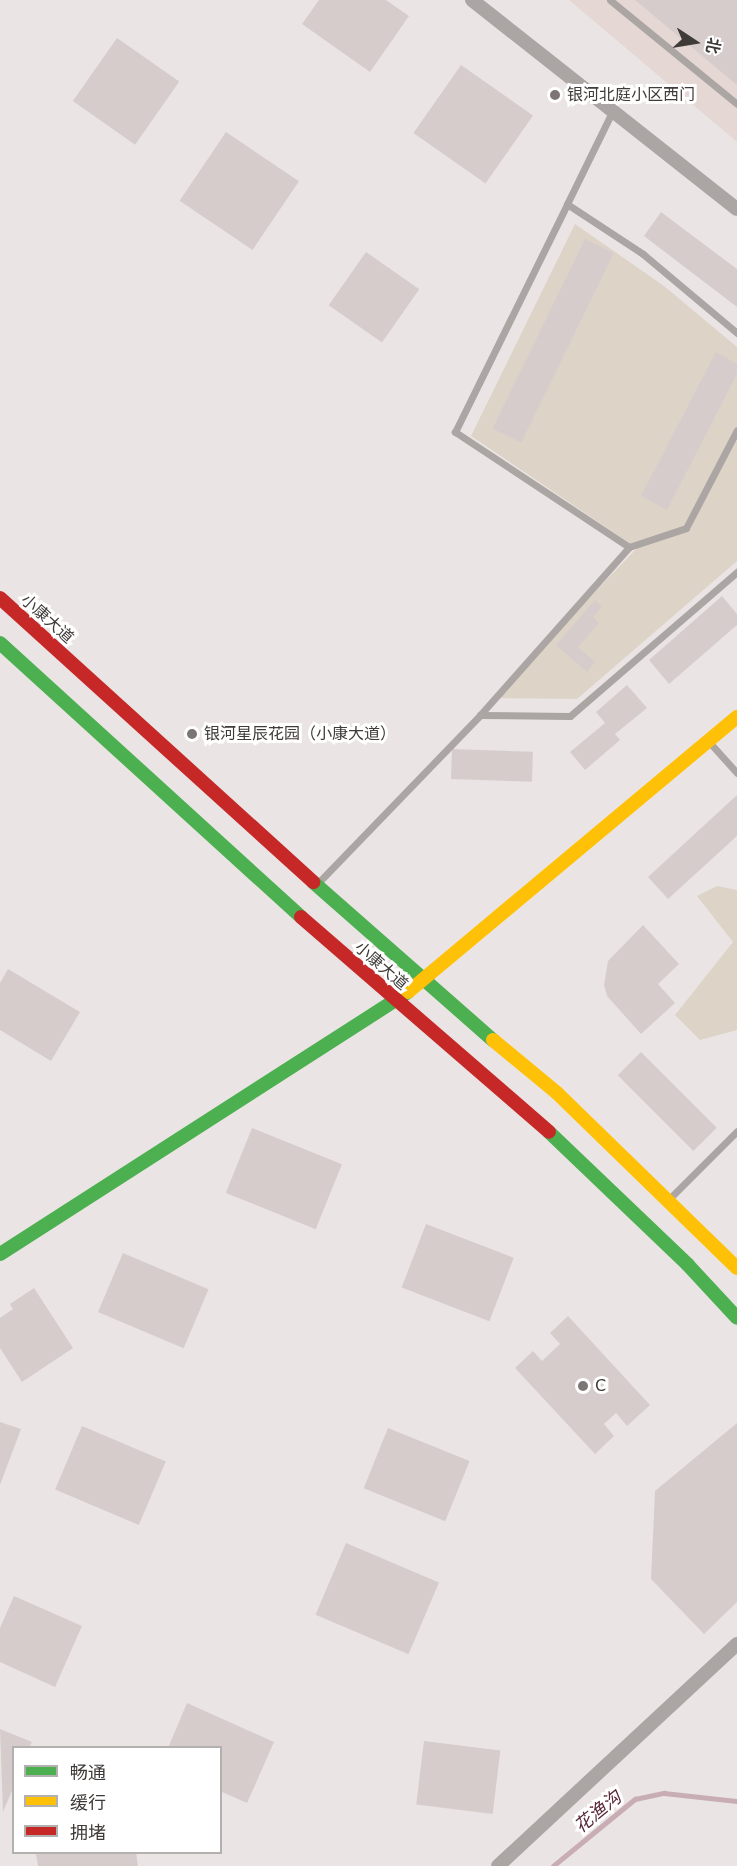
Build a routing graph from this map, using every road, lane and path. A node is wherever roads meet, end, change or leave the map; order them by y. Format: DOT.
graph roads {
  1 [pos="472,0"];
  2 [pos="610,0"];
  3 [pos="737,104"];
  4 [pos="612,111"];
  5 [pos="567,204"];
  6 [pos="737,209"];
  7 [pos="737,333"];
  8 [pos="737,430"];
  9 [pos="629,547"];
  10 [pos="737,572"];
  11 [pos="0,598"];
  12 [pos="0,643"];
  13 [pos="480,715"];
  14 [pos="737,717"];
  15 [pos="710,743"];
  16 [pos="737,773"];
  17 [pos="315,885"];
  18 [pos="423,982"];
  19 [pos="394,999"];
  20 [pos="737,1131"];
  21 [pos="669,1199"];
  22 [pos="0,1254"];
  23 [pos="737,1268"];
  24 [pos="737,1318"];
  25 [pos="737,1644"];
  26 [pos="498,1866"];
  1 -- 4 [label="street"];
  2 -- 3 [label="lane"];
  4 -- 5 [label="lane"];
  4 -- 6 [label="street"];
  5 -- 7 [label="lane"];
  5 -- 9 [label="lane"];
  8 -- 9 [label="lane"];
  9 -- 13 [label="lane"];
  10 -- 13 [label="lane"];
  11 -- 17 [label="main road, 小康大道"];
  12 -- 19 [label="main road, 小康大道"];
  13 -- 17 [label="lane"];
  14 -- 15 [label="main road"];
  15 -- 16 [label="lane"];
  15 -- 18 [label="main road"];
  17 -- 18 [label="main road, 小康大道"];
  18 -- 19 [label="main road"];
  18 -- 21 [label="main road, 小康大道"];
  19 -- 22 [label="main road"];
  19 -- 24 [label="main road, 小康大道"];
  20 -- 21 [label="lane"];
  21 -- 23 [label="main road, 小康大道"];
  25 -- 26 [label="street"];
}
